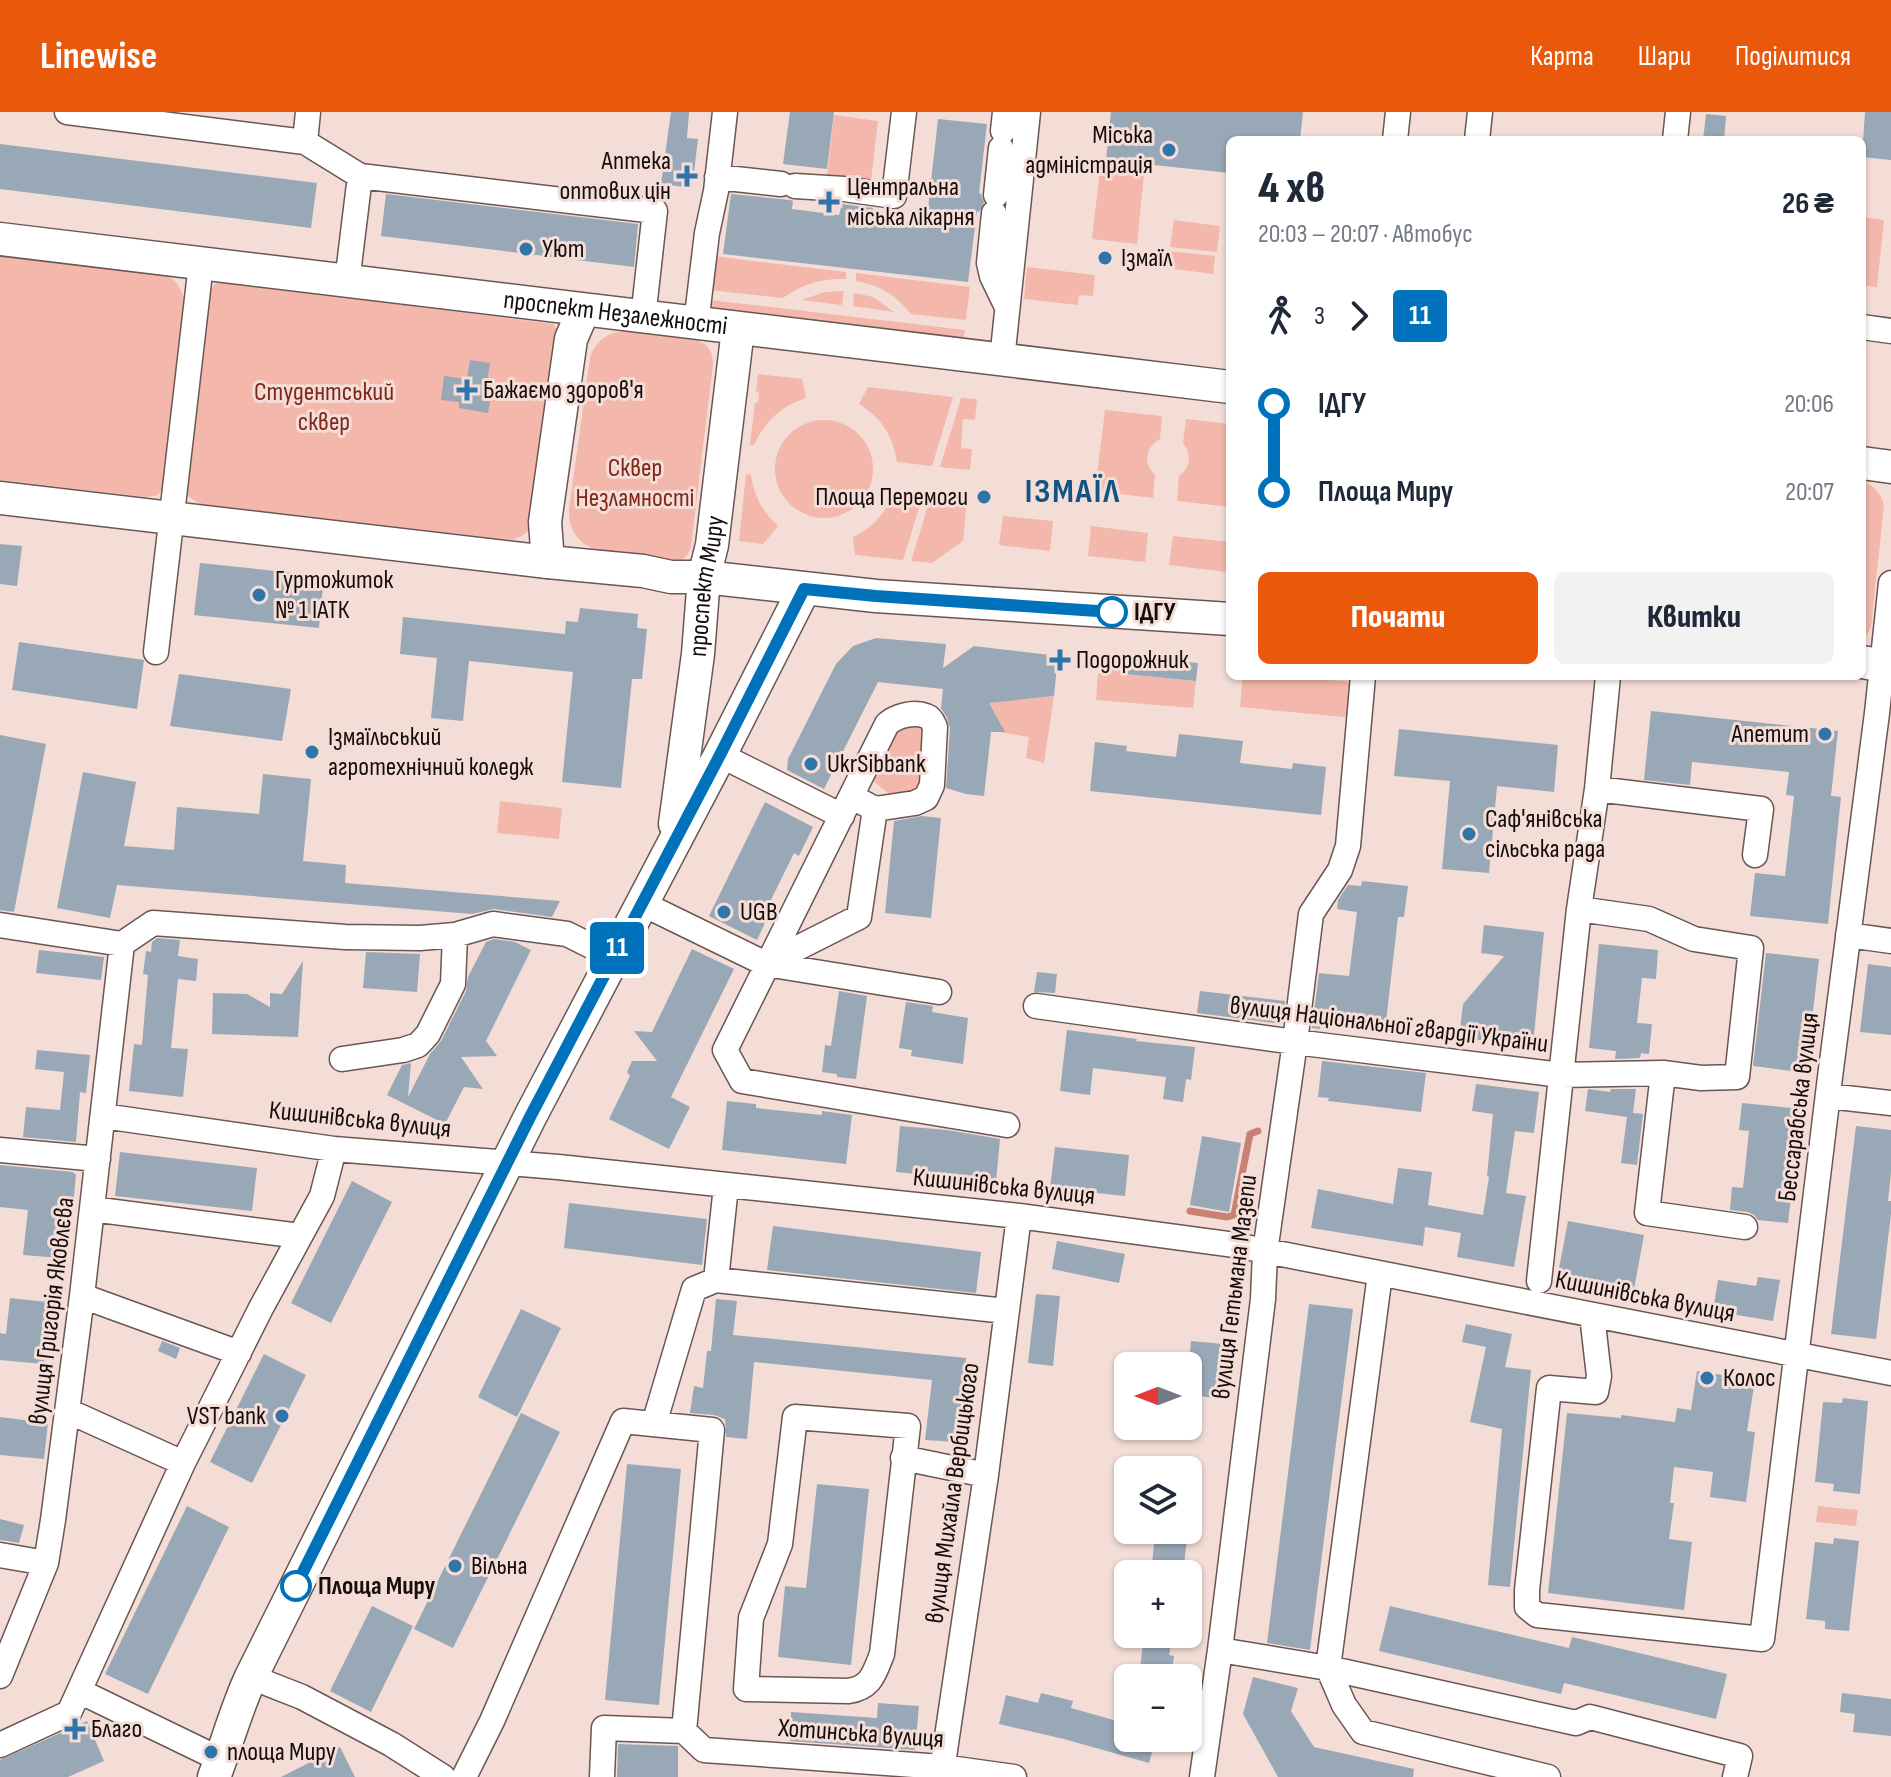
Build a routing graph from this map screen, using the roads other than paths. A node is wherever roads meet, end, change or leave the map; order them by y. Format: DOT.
graph roads {
  1 [pos="67,112"];
  2 [pos="308,112"];
  3 [pos="725,112"];
  4 [pos="904,112"];
  5 [pos="1028,112"];
  6 [pos="1398,112"];
  7 [pos="1480,112"];
  8 [pos="1678,112"];
  9 [pos="1003,131"];
  10 [pos="1395,136"];
  11 [pos="1477,136"];
  12 [pos="1675,136"];
  13 [pos="305,142"];
  14 [pos="360,176"];
  15 [pos="717,177"];
  16 [pos="0,239"];
  17 [pos="201,264"];
  18 [pos="347,282"];
  19 [pos="1007,308"];
  20 [pos="583,311"];
  21 [pos="643,318"];
  22 [pos="696,324"];
  23 [pos="1866,328"];
  24 [pos="738,329"];
  25 [pos="1891,331"];
  26 [pos="1002,360"];
  27 [pos="1226,387"];
  28 [pos="1866,464"];
  29 [pos="1891,467"];
  30 [pos="0,498"];
  31 [pos="171,517"];
  32 [pos="548,562"];
  33 [pos="704,577"];
  34 [pos="1891,583"];
  35 [pos="804,589"];
  36 [pos="1226,619"];
  37 [pos="156,652"];
  38 [pos="1878,665"];
  39 [pos="1363,680"];
  40 [pos="1608,680"];
  41 [pos="720,755"];
  42 [pos="1597,789"];
  43 [pos="847,807"];
  44 [pos="875,809"];
  45 [pos="672,843"];
  46 [pos="1755,855"];
  47 [pos="641,903"];
  48 [pos="1579,909"];
  49 [pos="0,925"];
  50 [pos="455,935"];
  51 [pos="1848,935"];
  52 [pos="1891,941"];
  53 [pos="122,944"];
  54 [pos="613,957"];
  55 [pos="766,964"];
  56 [pos="939,992"];
  57 [pos="1036,1006"];
  58 [pos="1295,1042"];
  59 [pos="342,1059"];
  60 [pos="1663,1073"];
  61 [pos="1561,1075"];
  62 [pos="1828,1096"];
  63 [pos="1891,1103"];
  64 [pos="103,1116"];
  65 [pos="1007,1125"];
  66 [pos="334,1149"];
  67 [pos="0,1150"];
  68 [pos="98,1159"];
  69 [pos="507,1162"];
  70 [pos="726,1186"];
  71 [pos="92,1209"];
  72 [pos="1019,1216"];
  73 [pos="1745,1227"];
  74 [pos="300,1236"];
  75 [pos="1265,1252"];
  76 [pos="1380,1274"];
  77 [pos="1540,1276"];
  78 [pos="716,1280"];
  79 [pos="82,1296"];
  80 [pos="1006,1311"];
  81 [pos="1592,1315"];
  82 [pos="239,1353"];
  83 [pos="1797,1356"];
  84 [pos="1891,1373"];
  85 [pos="68,1411"];
  86 [pos="654,1424"];
  87 [pos="903,1458"];
  88 [pos="183,1463"];
  89 [pos="986,1475"];
  90 [pos="0,1555"];
  91 [pos="46,1563"];
  92 [pos="1220,1650"];
  93 [pos="1328,1668"];
  94 [pos="0,1676"];
  95 [pos="79,1691"];
  96 [pos="240,1703"];
  97 [pos="684,1731"];
  98 [pos="0,1745"];
  99 [pos="204,1769"];
  100 [pos="941,1772"];
  101 [pos="231,1777"];
  102 [pos="443,1777"];
  103 [pos="464,1777"];
  104 [pos="602,1777"];
  105 [pos="1014,1777"];
  106 [pos="1202,1777"];
  107 [pos="1548,1777"];
  108 [pos="1735,1777"];
  1 -- 13 [label="street"];
  2 -- 13 [label="street"];
  3 -- 15 [label="street"];
  4 -- 15 [label="street"];
  5 -- 19 [label="street"];
  6 -- 10 [label="street"];
  7 -- 11 [label="street"];
  8 -- 12 [label="street"];
  9 -- 19 [label="street"];
  13 -- 14 [label="street"];
  14 -- 18 [label="street"];
  14 -- 21 [label="street"];
  15 -- 22 [label="street"];
  16 -- 17 [label="main road, проспект Незалежності"];
  17 -- 18 [label="main road, проспект Незалежності"];
  17 -- 31 [label="street"];
  18 -- 20 [label="main road, проспект Незалежності"];
  19 -- 26 [label="street"];
  20 -- 21 [label="main road, проспект Незалежності"];
  20 -- 32 [label="main road"];
  21 -- 22 [label="main road, проспект Незалежності"];
  22 -- 24 [label="main road, проспект Незалежності"];
  23 -- 25 [label="street"];
  24 -- 26 [label="main road, проспект Незалежності"];
  24 -- 33 [label="main road, проспект Миру"];
  26 -- 27 [label="main road, проспект Незалежності"];
  28 -- 29 [label="main road"];
  30 -- 31 [label="main road"];
  31 -- 32 [label="main road"];
  31 -- 37 [label="street"];
  32 -- 33 [label="main road"];
  33 -- 35 [label="main road"];
  33 -- 45 [label="main road, проспект Миру"];
  34 -- 38 [label="street, Бессарабська вулиця"];
  35 -- 36 [label="main road"];
  35 -- 41 [label="main road, проспект Миру"];
  38 -- 51 [label="street, Бессарабська вулиця"];
  39 -- 58 [label="street, вулиця Гетьмана Мазепи"];
  40 -- 42 [label="street"];
  41 -- 43 [label="street"];
  41 -- 45 [label="main road, проспект Миру"];
  42 -- 46 [label="street"];
  42 -- 48 [label="street"];
  43 -- 44 [label="street"];
  43 -- 44 [label="street"];
  43 -- 55 [label="street"];
  44 -- 55 [label="street"];
  45 -- 47 [label="main road, проспект Миру"];
  47 -- 54 [label="main road, проспект Миру"];
  47 -- 55 [label="street"];
  48 -- 60 [label="street, вулиця Національної гвардії України"];
  48 -- 61 [label="street"];
  49 -- 53 [label="street"];
  50 -- 53 [label="street"];
  50 -- 54 [label="street"];
  50 -- 59 [label="street"];
  51 -- 52 [label="street"];
  51 -- 62 [label="street, Бессарабська вулиця"];
  53 -- 64 [label="street, вулиця Григорія Яковлєва"];
  54 -- 69 [label="main road, проспект Миру"];
  55 -- 56 [label="street"];
  55 -- 65 [label="street"];
  57 -- 58 [label="street, вулиця Національної гвардії України"];
  58 -- 61 [label="street, вулиця Національної гвардії України"];
  58 -- 75 [label="street, вулиця Гетьмана Мазепи"];
  60 -- 61 [label="street, вулиця Національної гвардії України"];
  60 -- 73 [label="street"];
  61 -- 77 [label="street"];
  62 -- 63 [label="street"];
  62 -- 83 [label="street, Бессарабська вулиця"];
  64 -- 66 [label="street, Кишинівська вулиця"];
  64 -- 68 [label="street, вулиця Григорія Яковлєва"];
  66 -- 69 [label="street, Кишинівська вулиця"];
  66 -- 74 [label="street"];
  67 -- 68 [label="street"];
  68 -- 71 [label="street, вулиця Григорія Яковлєва"];
  69 -- 70 [label="street, Кишинівська вулиця"];
  69 -- 96 [label="main road, проспект Миру"];
  70 -- 72 [label="street, Кишинівська вулиця"];
  70 -- 78 [label="street"];
  71 -- 74 [label="street"];
  71 -- 79 [label="street, вулиця Григорія Яковлєва"];
  72 -- 75 [label="street, Кишинівська вулиця"];
  72 -- 80 [label="street, вулиця Михайла Вербицького"];
  74 -- 82 [label="street"];
  75 -- 76 [label="street, Кишинівська вулиця"];
  75 -- 92 [label="street, вулиця Гетьмана Мазепи"];
  76 -- 81 [label="street, Кишинівська вулиця"];
  76 -- 93 [label="street"];
  78 -- 80 [label="street"];
  78 -- 86 [label="street"];
  79 -- 82 [label="street"];
  79 -- 85 [label="street, вулиця Григорія Яковлєва"];
  80 -- 89 [label="street, вулиця Михайла Вербицького"];
  81 -- 83 [label="street, Кишинівська вулиця"];
  81 -- 83 [label="street, Бессарабська вулиця"];
  82 -- 88 [label="street"];
  83 -- 84 [label="street, Кишинівська вулиця"];
  85 -- 88 [label="street"];
  85 -- 91 [label="street, вулиця Григорія Яковлєва"];
  86 -- 97 [label="street"];
  86 -- 103 [label="street"];
  87 -- 87 [label="street"];
  87 -- 89 [label="street"];
  88 -- 95 [label="street"];
  89 -- 100 [label="street, вулиця Михайла Вербицького"];
  90 -- 91 [label="street"];
  91 -- 94 [label="street, вулиця Григорія Яковлєва"];
  92 -- 93 [label="street"];
  92 -- 106 [label="street, вулиця Гетьмана Мазепи"];
  93 -- 107 [label="street"];
  93 -- 108 [label="street"];
  95 -- 98 [label="street"];
  95 -- 99 [label="street"];
  96 -- 99 [label="main road, проспект Миру"];
  96 -- 101 [label="main road"];
  96 -- 102 [label="street"];
  97 -- 100 [label="street, Хотинська вулиця"];
  97 -- 104 [label="street"];
  100 -- 105 [label="street, Хотинська вулиця"];
}
